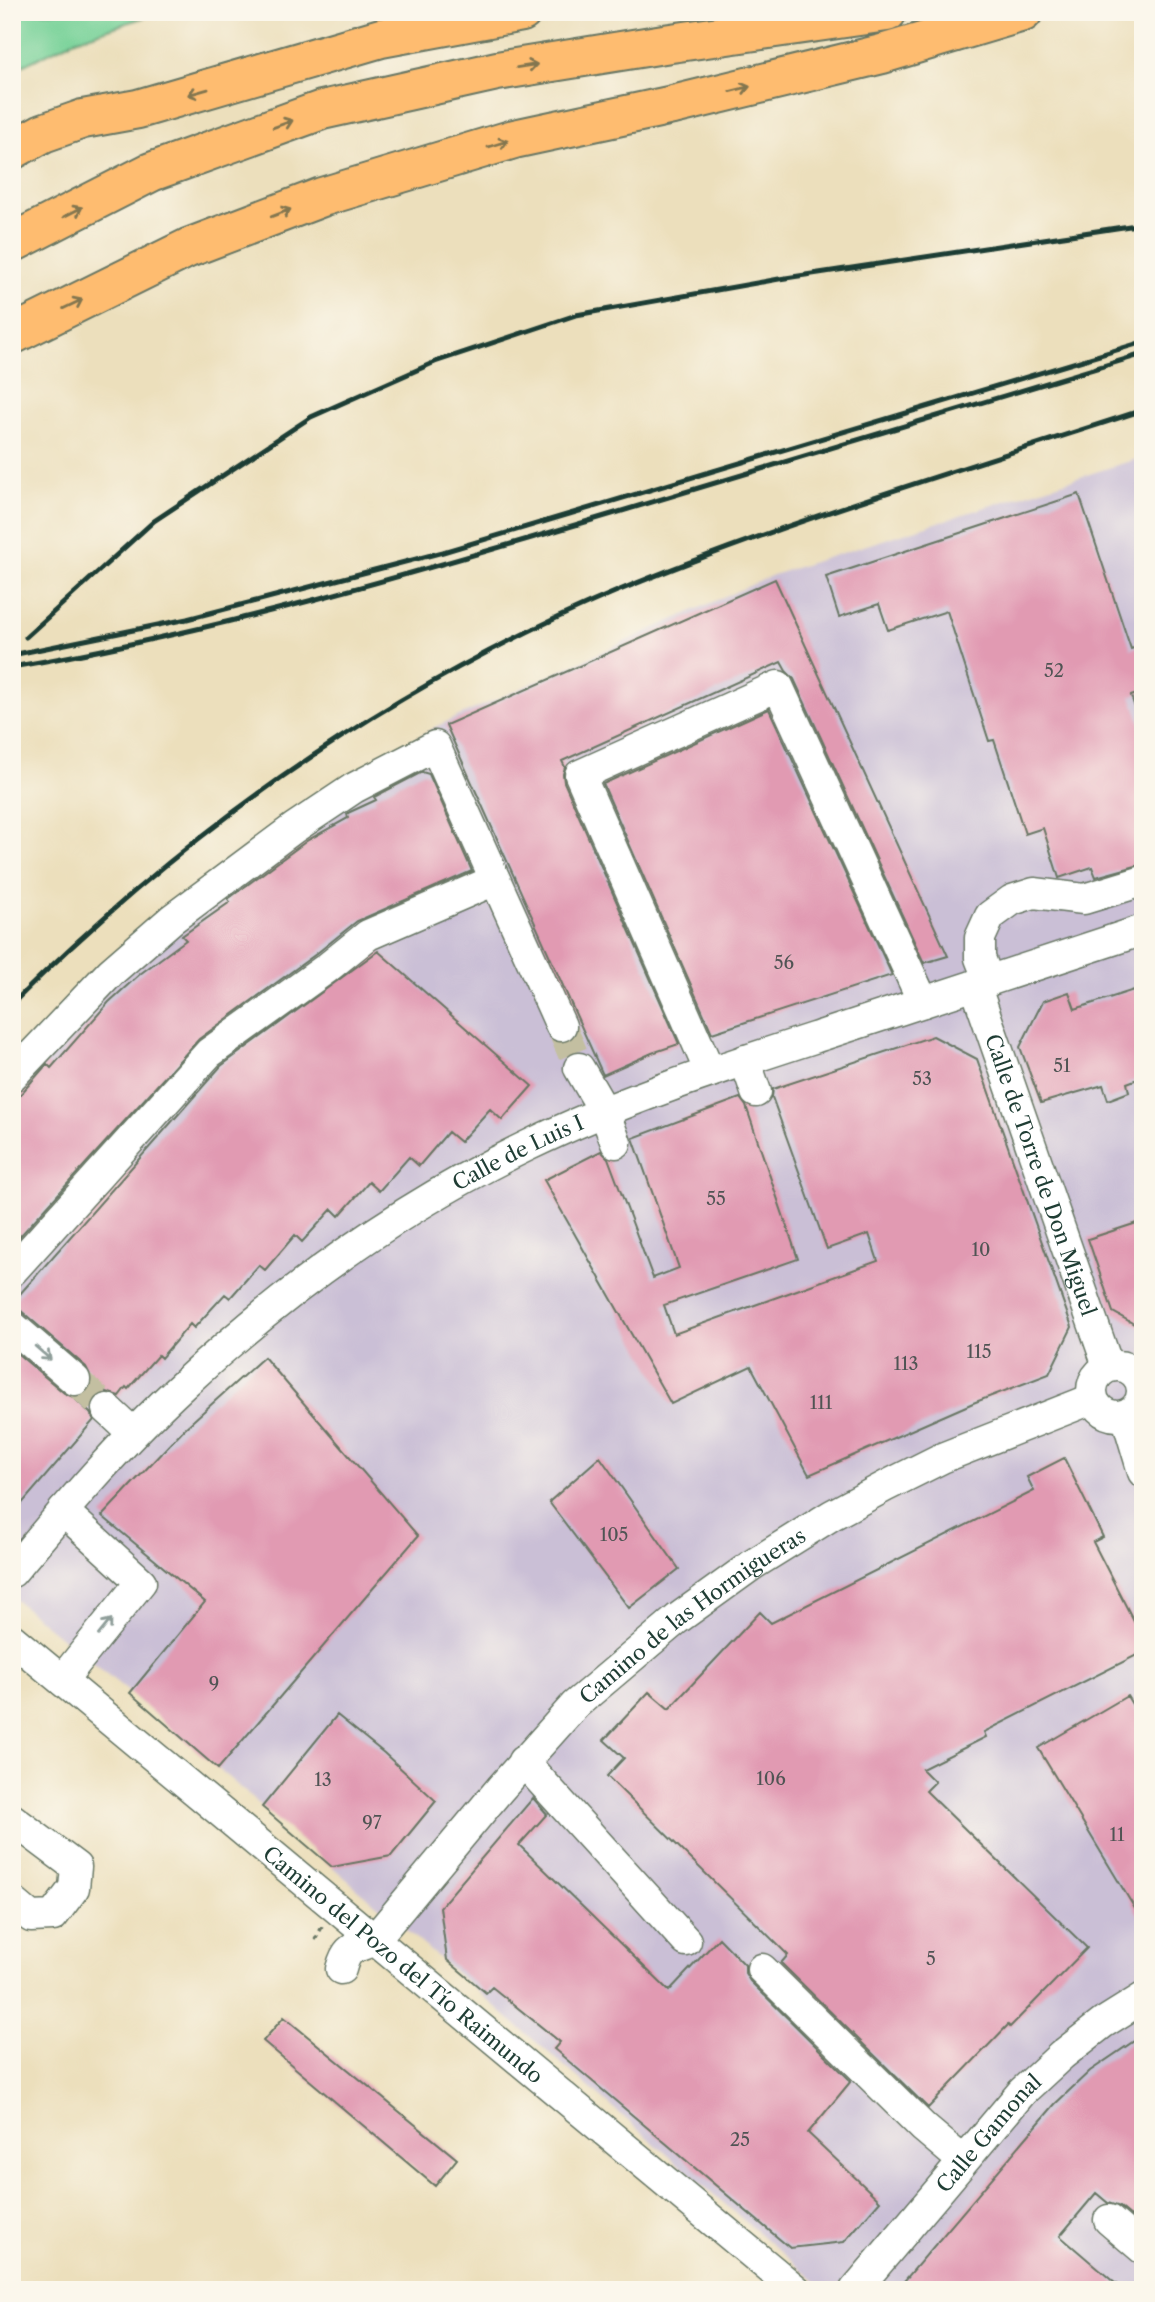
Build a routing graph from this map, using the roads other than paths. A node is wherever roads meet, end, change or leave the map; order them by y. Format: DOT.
graph roads {
  1 [pos="522,12"];
  2 [pos="887,12"];
  3 [pos="1023,12"];
  4 [pos="138,109"];
  5 [pos="12,150"];
  6 [pos="12,173"];
  7 [pos="12,243"];
  8 [pos="12,335"];
  9 [pos="495,880"];
  10 [pos="1143,881"];
  11 [pos="1143,930"];
  12 [pos="982,983"];
  13 [pos="923,1002"];
  14 [pos="561,1026"];
  15 [pos="745,1060"];
  16 [pos="579,1068"];
  17 [pos="710,1072"];
  18 [pos="12,1076"];
  19 [pos="756,1093"];
  20 [pos="604,1111"];
  21 [pos="616,1143"];
  22 [pos="12,1271"];
  23 [pos="12,1326"];
  24 [pos="1108,1366"];
  25 [pos="75,1380"];
  26 [pos="1142,1384"];
  27 [pos="1092,1399"];
  28 [pos="107,1409"];
  29 [pos="1126,1415"];
  30 [pos="133,1433"];
  31 [pos="1143,1472"];
  32 [pos="64,1511"];
  33 [pos="12,1572"];
  34 [pos="12,1639"];
  35 [pos="62,1680"];
  36 [pos="523,1761"];
  37 [pos="12,1819"];
  38 [pos="12,1901"];
  39 [pos="374,1940"];
  40 [pos="686,1941"];
  41 [pos="341,1969"];
  42 [pos="762,1969"];
  43 [pos="1143,1998"];
  44 [pos="963,2161"];
  45 [pos="1109,2220"];
  46 [pos="1143,2249"];
  47 [pos="796,2290"];
  48 [pos="855,2290"];
  1 -- 4 [label="highway, one-way"];
  7 -- 2 [label="highway, one-way"];
  8 -- 3 [label="highway, one-way"];
  4 -- 5 [label="highway"];
  4 -- 6 [label="highway"];
  9 -- 14 [label="street"];
  9 -- 18 [label="street"];
  9 -- 22 [label="street"];
  10 -- 12 [label="street, Calle de Torre de Don Miguel"];
  11 -- 12 [label="street, Calle de Luis I"];
  12 -- 13 [label="street, Calle de Luis I"];
  12 -- 24 [label="street, Calle de Torre de Don Miguel"];
  13 -- 15 [label="street, Calle de Luis I"];
  13 -- 17 [label="street"];
  15 -- 17 [label="street, Calle de Luis I"];
  15 -- 19 [label="street"];
  16 -- 20 [label="street"];
  17 -- 20 [label="street, Calle de Luis I"];
  20 -- 21 [label="street"];
  20 -- 30 [label="street, Calle de Luis I"];
  23 -- 25 [label="street, one-way"];
  24 -- 26 [label="street"];
  24 -- 27 [label="street"];
  26 -- 29 [label="street"];
  27 -- 29 [label="street"];
  27 -- 36 [label="street, Camino de las Hormigueras"];
  28 -- 30 [label="street"];
  29 -- 31 [label="street"];
  30 -- 32 [label="street, Calle de Luis I"];
  32 -- 33 [label="street, Calle de Luis I"];
  35 -- 32 [label="street, one-way"];
  34 -- 35 [label="street, Camino del Pozo del Tío Raimundo"];
  35 -- 39 [label="street, Camino del Pozo del Tío Raimundo"];
  36 -- 39 [label="street, Camino de las Hormigueras"];
  36 -- 40 [label="street"];
  37 -- 38 [label="street"];
  39 -- 41 [label="street, Camino de las Hormigueras"];
  39 -- 47 [label="street, Camino del Pozo del Tío Raimundo"];
  42 -- 44 [label="street"];
  43 -- 44 [label="street, Calle Gamonal"];
  44 -- 48 [label="street, Calle Gamonal"];
  45 -- 46 [label="street"];
}
